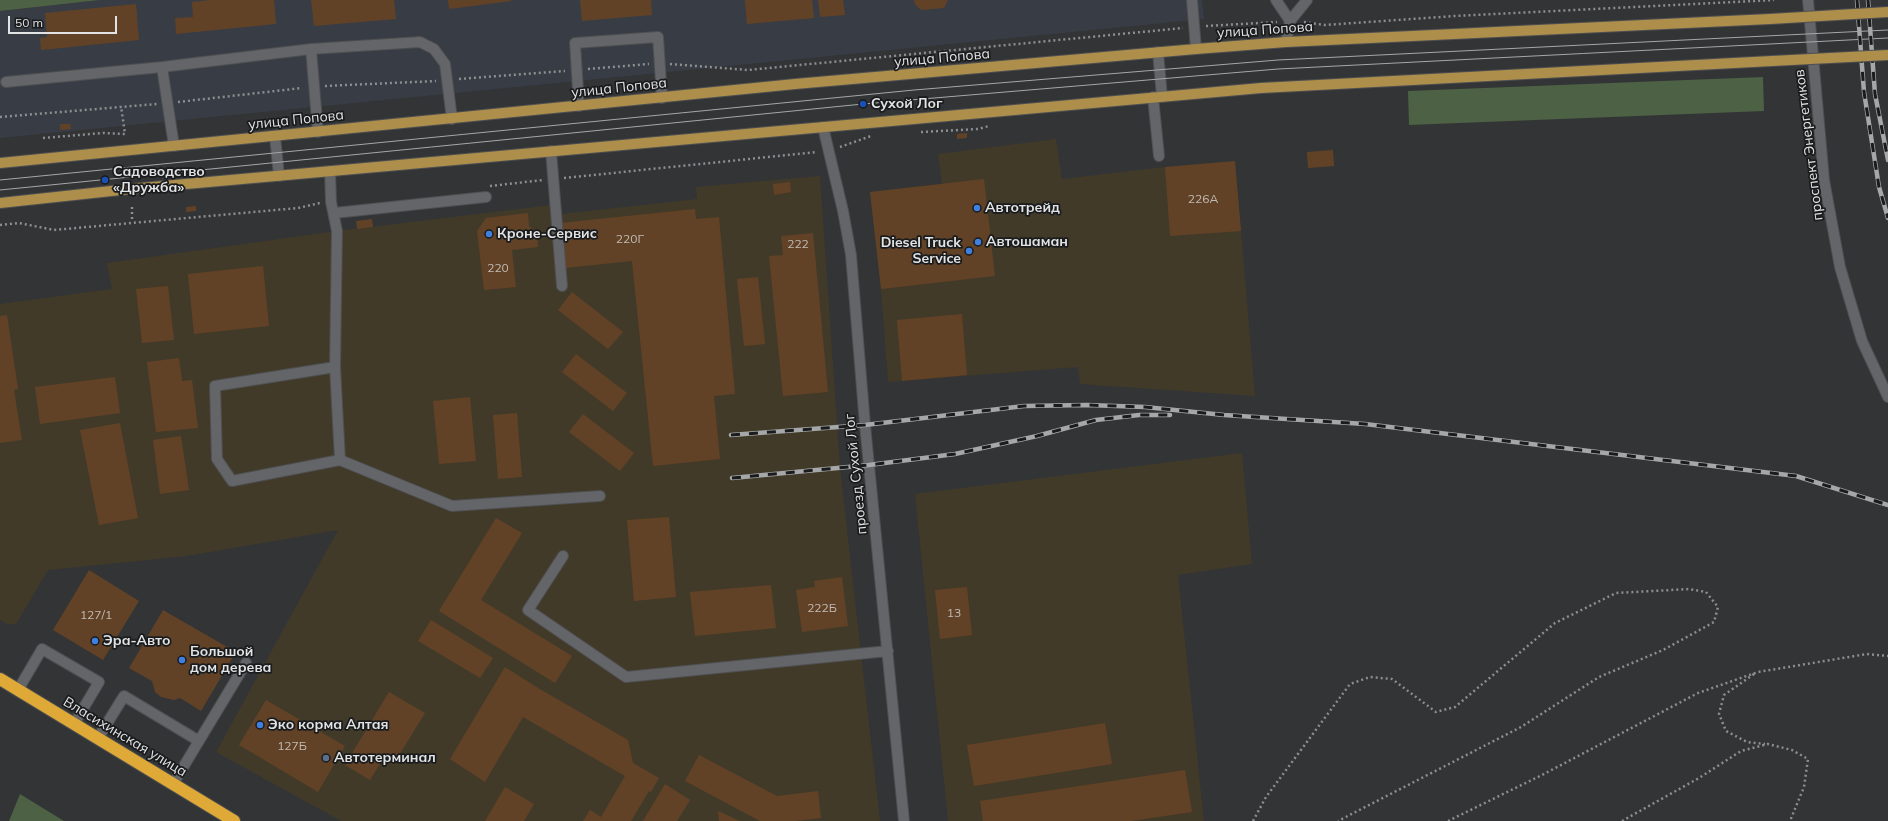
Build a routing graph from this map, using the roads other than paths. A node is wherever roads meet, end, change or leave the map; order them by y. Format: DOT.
graph roads {
  1 [pos="1192,0"];
  2 [pos="1276,0"];
  3 [pos="1307,0"];
  4 [pos="1808,0"];
  5 [pos="1888,12"];
  6 [pos="1290,21"];
  7 [pos="1286,42"];
  8 [pos="311,49"];
  9 [pos="1196,49"];
  10 [pos="1158,52"];
  11 [pos="1888,55"];
  12 [pos="162,67"];
  13 [pos="6,82"];
  14 [pos="1157,97"];
  15 [pos="662,98"];
  16 [pos="579,106"];
  17 [pos="452,119"];
  18 [pos="823,126"];
  19 [pos="318,132"];
  20 [pos="275,136"];
  21 [pos="174,146"];
  22 [pos="551,151"];
  23 [pos="1159,156"];
  24 [pos="0,163"];
  25 [pos="330,171"];
  26 [pos="279,176"];
  27 [pos="486,197"];
  28 [pos="0,203"];
  29 [pos="334,213"];
  30 [pos="562,286"];
  31 [pos="335,366"];
  32 [pos="1888,397"];
  33 [pos="340,460"];
  34 [pos="600,496"];
  35 [pos="563,556"];
  36 [pos="888,651"];
  37 [pos="246,663"];
  38 [pos="0,679"];
  39 [pos="18,690"];
  40 [pos="74,724"];
  41 [pos="98,738"];
  42 [pos="199,741"];
  43 [pos="173,784"];
  44 [pos="234,821"];
  45 [pos="904,821"];
  1 -- 9 [label="street"];
  2 -- 6 [label="street"];
  3 -- 6 [label="street"];
  4 -- 32 [label="street, проспект Энергетиков"];
  5 -- 7 [label="main road, улица Попова, bridge"];
  6 -- 7 [label="street"];
  7 -- 9 [label="main road, улица Попова"];
  8 -- 12 [label="street"];
  8 -- 17 [label="street"];
  8 -- 19 [label="street"];
  9 -- 10 [label="main road, улица Попова"];
  10 -- 14 [label="street"];
  10 -- 15 [label="main road, улица Попова"];
  11 -- 14 [label="main road, bridge"];
  12 -- 13 [label="street"];
  12 -- 21 [label="street"];
  14 -- 18 [label="main road"];
  14 -- 23 [label="street"];
  15 -- 16 [label="main road, улица Попова"];
  15 -- 16 [label="street"];
  16 -- 17 [label="main road, улица Попова"];
  17 -- 19 [label="main road, улица Попова"];
  18 -- 22 [label="main road"];
  18 -- 36 [label="street, проезд Сухой Лог"];
  19 -- 20 [label="main road, улица Попова"];
  20 -- 21 [label="main road, улица Попова"];
  20 -- 26 [label="street"];
  21 -- 24 [label="main road, улица Попова"];
  22 -- 25 [label="main road"];
  22 -- 30 [label="street"];
  25 -- 26 [label="main road"];
  25 -- 29 [label="street"];
  26 -- 28 [label="main road"];
  27 -- 29 [label="street"];
  29 -- 31 [label="street"];
  31 -- 33 [label="street"];
  31 -- 33 [label="street"];
  33 -- 34 [label="street"];
  35 -- 36 [label="street"];
  36 -- 45 [label="street, проезд Сухой Лог"];
  37 -- 42 [label="street"];
  38 -- 39 [label="highway, Власихинская улица"];
  39 -- 40 [label="highway, Власихинская улица"];
  39 -- 40 [label="street"];
  40 -- 41 [label="highway, Власихинская улица"];
  41 -- 42 [label="street"];
  41 -- 43 [label="highway, Власихинская улица"];
  42 -- 43 [label="street"];
  43 -- 44 [label="highway, Власихинская улица"];
}
